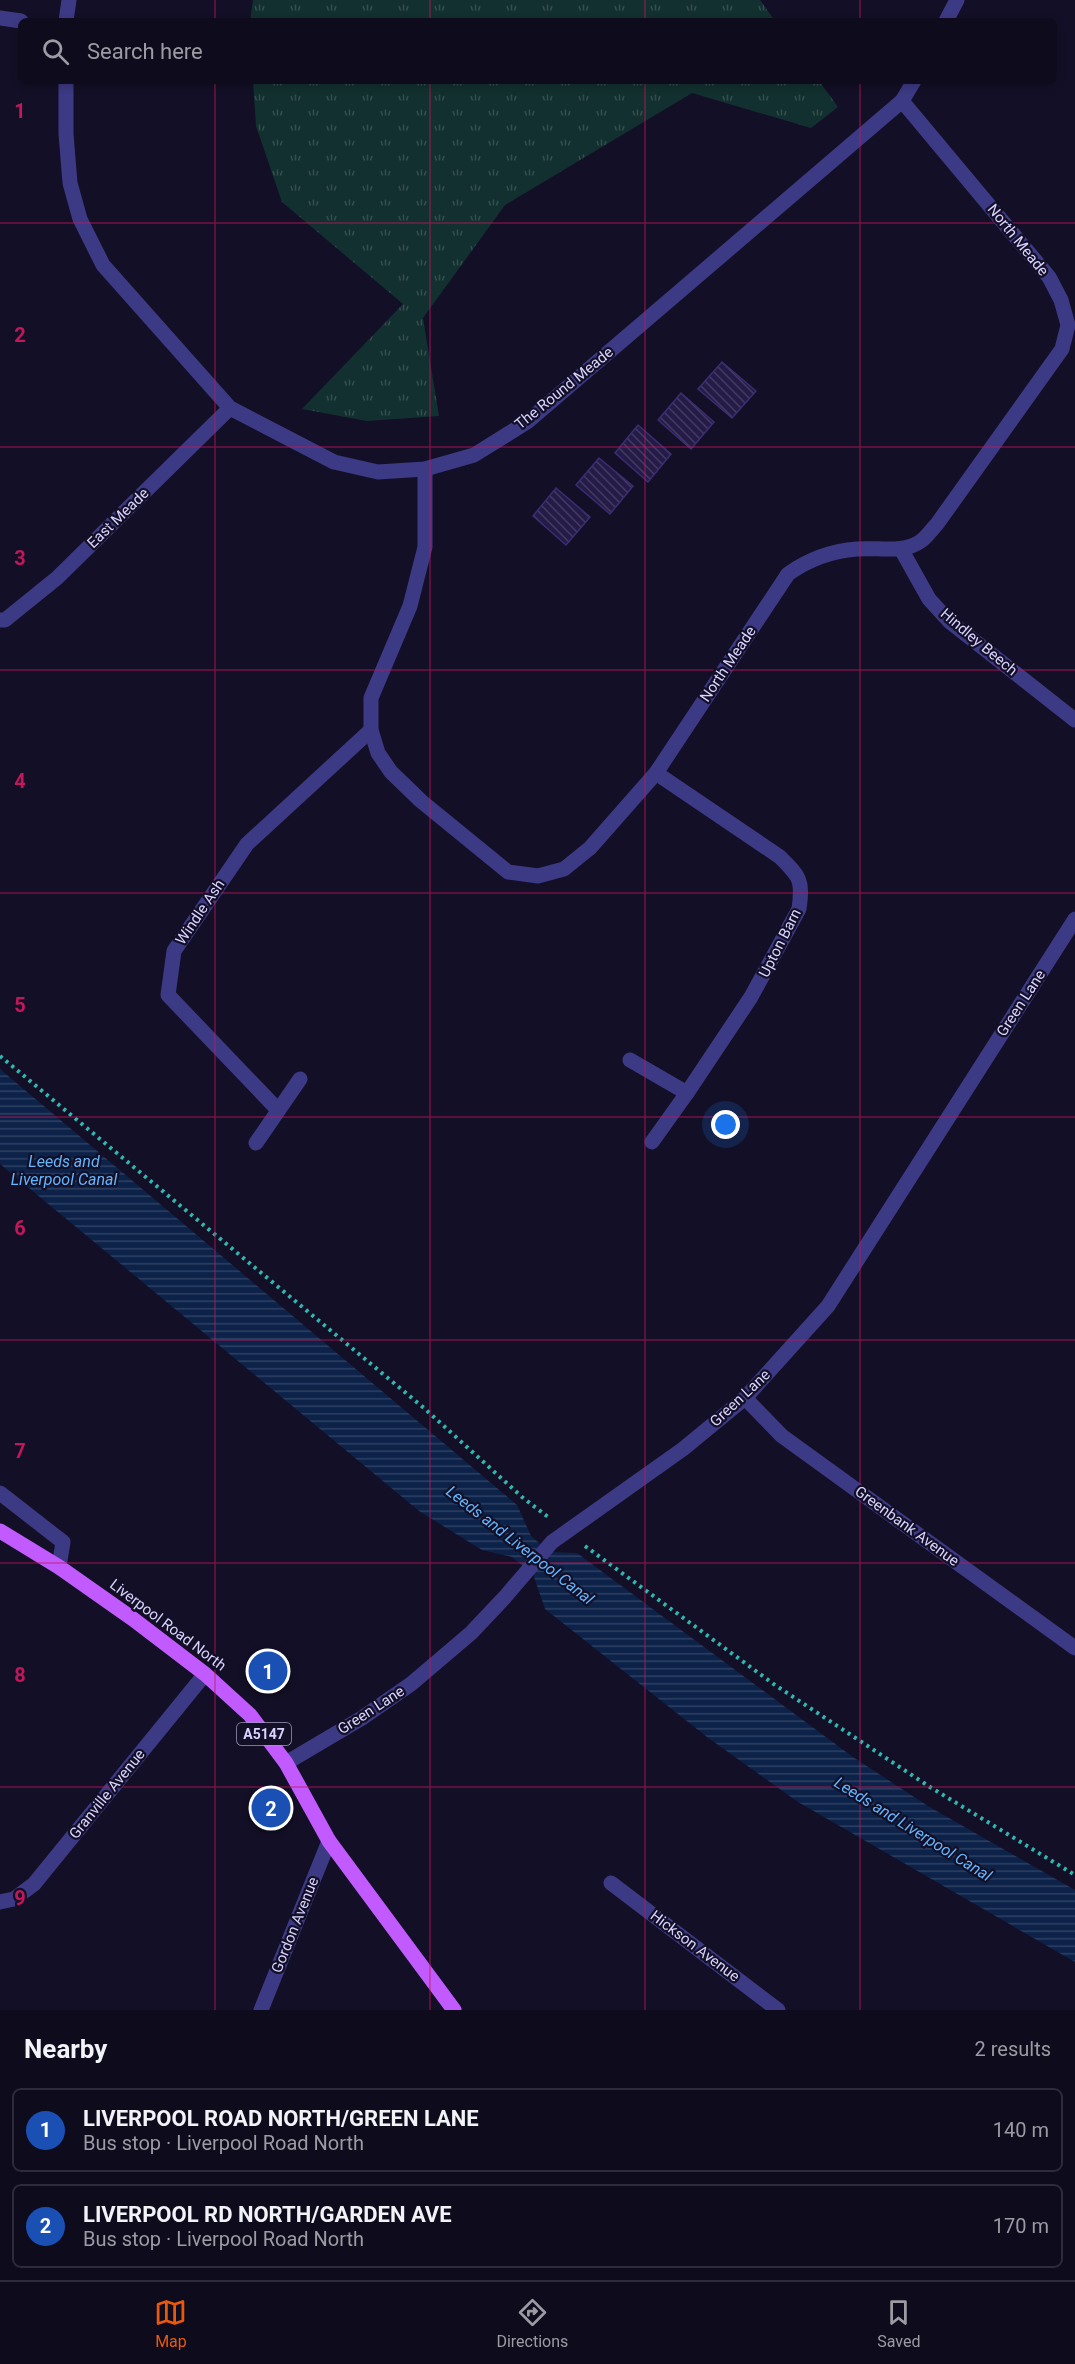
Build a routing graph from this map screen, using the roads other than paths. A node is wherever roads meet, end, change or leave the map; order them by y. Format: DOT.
graph roads {
  1 [pos="69,0"];
  2 [pos="957,0"];
  3 [pos="0,18"];
  4 [pos="66,18"];
  5 [pos="948,18"];
  6 [pos="18,21"];
  7 [pos="66,84"];
  8 [pos="912,84"];
  9 [pos="902,101"];
  10 [pos="1072,326"];
  11 [pos="230,408"];
  12 [pos="424,469"];
  13 [pos="901,549"];
  14 [pos="0,621"];
  15 [pos="1075,720"];
  16 [pos="371,730"];
  17 [pos="656,773"];
  18 [pos="1075,919"];
  19 [pos="630,1060"];
  20 [pos="300,1079"];
  21 [pos="687,1093"];
  22 [pos="278,1110"];
  23 [pos="652,1142"];
  24 [pos="256,1143"];
  25 [pos="745,1398"];
  26 [pos="0,1493"];
  27 [pos="0,1531"];
  28 [pos="59,1567"];
  29 [pos="1075,1648"];
  30 [pos="205,1674"];
  31 [pos="286,1763"];
  32 [pos="329,1841"];
  33 [pos="611,1882"];
  34 [pos="0,1902"];
  35 [pos="261,2010"];
  36 [pos="454,2010"];
  37 [pos="778,2010"];
  1 -- 4 [label="street"];
  2 -- 5 [label="street"];
  3 -- 6 [label="street"];
  7 -- 11 [label="street, The Round Meade"];
  8 -- 9 [label="street, The Round Meade"];
  9 -- 10 [label="street, North Meade"];
  9 -- 12 [label="street, The Round Meade"];
  10 -- 13 [label="street, North Meade"];
  11 -- 12 [label="street, The Round Meade"];
  11 -- 14 [label="street, East Meade"];
  12 -- 16 [label="street, North Meade"];
  13 -- 15 [label="street, Hindley Beech"];
  13 -- 17 [label="street, North Meade"];
  16 -- 17 [label="street, North Meade"];
  16 -- 22 [label="street, Windle Ash"];
  17 -- 21 [label="street, Upton Barn"];
  18 -- 25 [label="street, Green Lane"];
  19 -- 21 [label="street"];
  20 -- 22 [label="street"];
  21 -- 23 [label="street, Upton Barn"];
  22 -- 24 [label="street"];
  25 -- 29 [label="street, Greenbank Avenue"];
  25 -- 31 [label="street, Green Lane"];
  26 -- 28 [label="street"];
  27 -- 28 [label="main road, Liverpool Road North / A5147"];
  28 -- 30 [label="main road, Liverpool Road North / A5147"];
  30 -- 31 [label="main road, Liverpool Road North / A5147"];
  30 -- 34 [label="street, Granville Avenue"];
  31 -- 32 [label="main road, Liverpool Road North / A5147"];
  32 -- 35 [label="street, Gordon Avenue"];
  32 -- 36 [label="main road, Liverpool Road North / A5147"];
  33 -- 37 [label="street, Hickson Avenue"];
}
